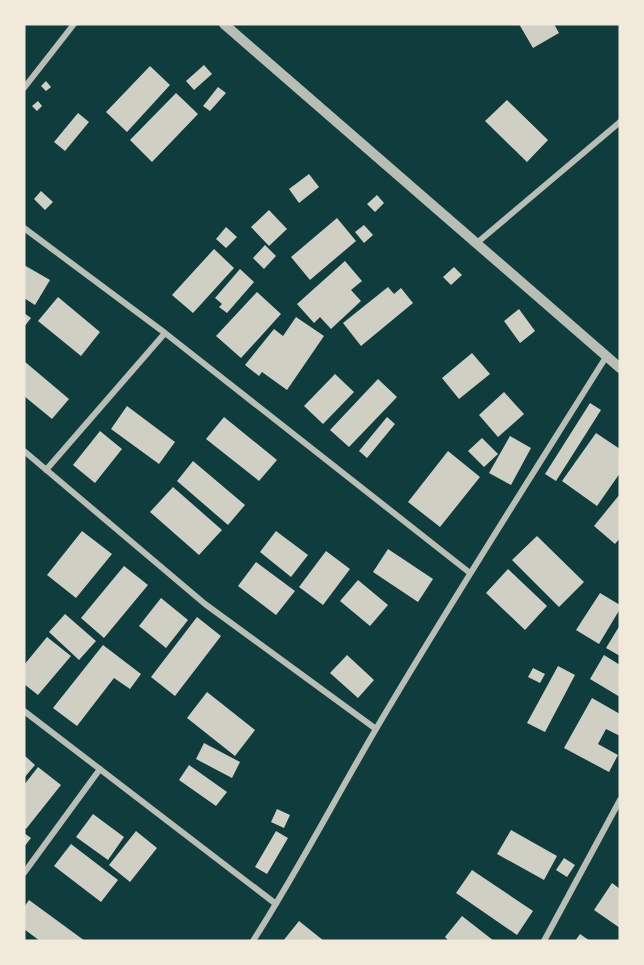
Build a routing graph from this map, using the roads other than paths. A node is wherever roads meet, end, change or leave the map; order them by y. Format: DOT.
graph roads {
  1 [pos="74,24"];
  2 [pos="224,24"];
  3 [pos="24,88"];
  4 [pos="620,122"];
  5 [pos="24,228"];
  6 [pos="478,242"];
  7 [pos="165,333"];
  8 [pos="606,357"];
  9 [pos="620,368"];
  10 [pos="24,451"];
  11 [pos="46,470"];
  12 [pos="470,573"];
  13 [pos="24,711"];
  14 [pos="376,729"];
  15 [pos="100,769"];
  16 [pos="620,800"];
  17 [pos="24,873"];
  18 [pos="276,904"];
  19 [pos="253,941"];
  20 [pos="544,941"];
  1 -- 3 [label="street"];
  2 -- 6 [label="street"];
  4 -- 6 [label="street"];
  5 -- 7 [label="street"];
  6 -- 8 [label="street"];
  7 -- 11 [label="street"];
  7 -- 12 [label="street"];
  8 -- 9 [label="street"];
  8 -- 12 [label="street"];
  10 -- 11 [label="street"];
  11 -- 14 [label="street"];
  12 -- 14 [label="street"];
  13 -- 15 [label="street"];
  14 -- 18 [label="street"];
  15 -- 17 [label="street"];
  15 -- 18 [label="street"];
  16 -- 20 [label="street"];
  18 -- 19 [label="street"];
}
